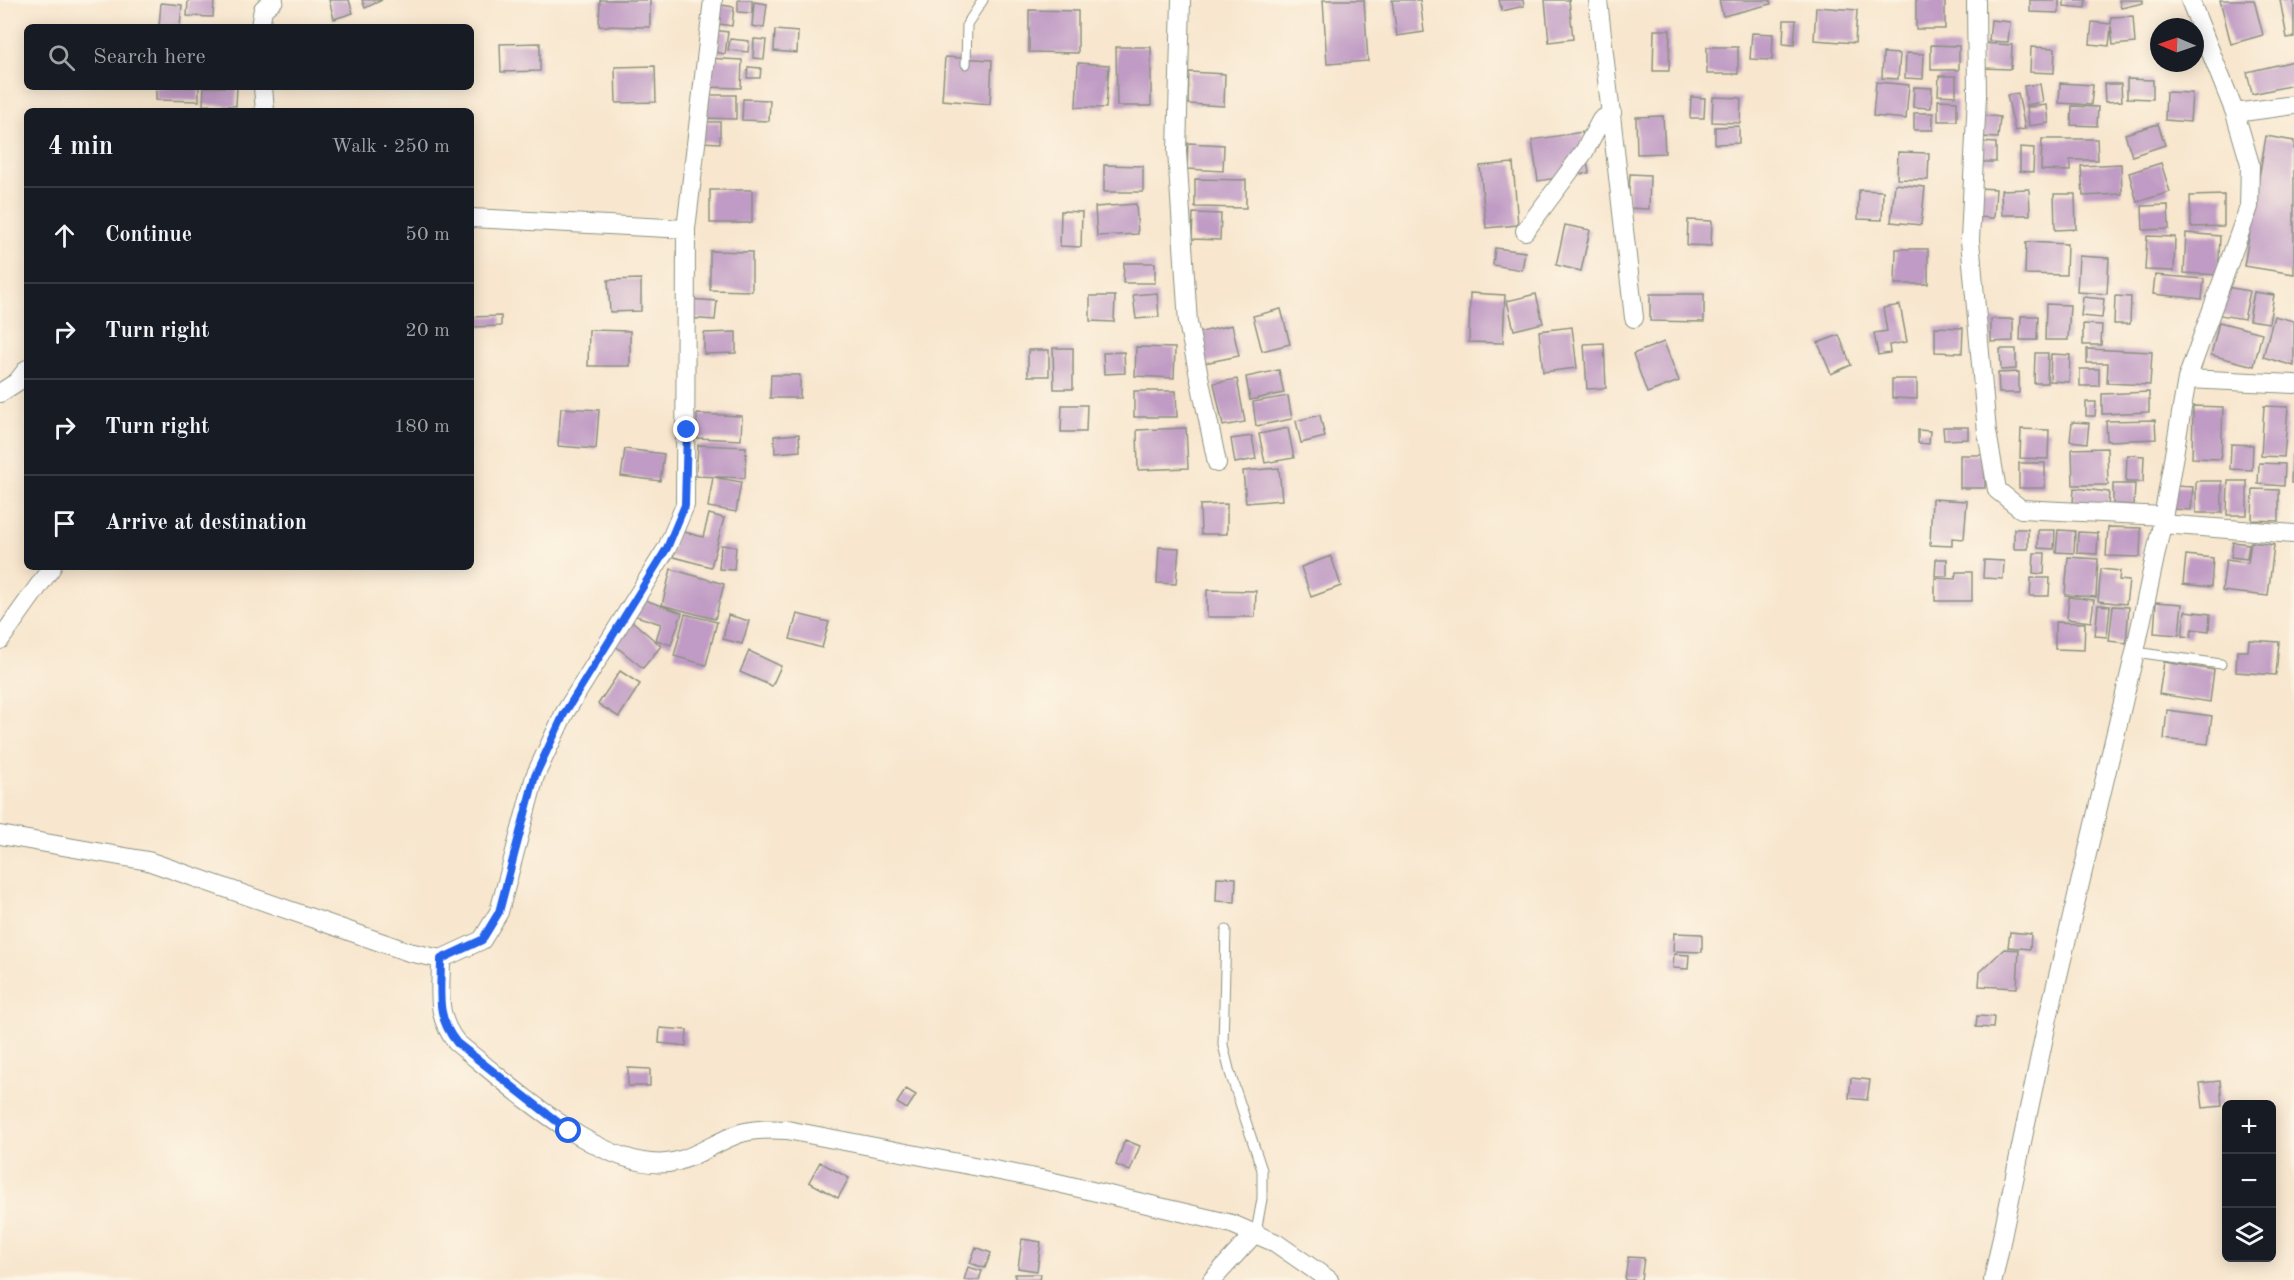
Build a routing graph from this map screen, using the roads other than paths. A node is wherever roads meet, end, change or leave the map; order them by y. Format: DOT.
graph roads {
  1 [pos="274,0"];
  2 [pos="713,0"];
  3 [pos="983,0"];
  4 [pos="1181,0"];
  5 [pos="1598,0"];
  6 [pos="1976,0"];
  7 [pos="2190,0"];
  8 [pos="260,24"];
  9 [pos="966,64"];
  10 [pos="263,90"];
  11 [pos="2294,105"];
  12 [pos="265,108"];
  13 [pos="1612,112"];
  14 [pos="2235,113"];
  15 [pos="474,218"];
  16 [pos="686,229"];
  17 [pos="1525,231"];
  18 [pos="1634,318"];
  19 [pos="24,373"];
  20 [pos="2187,379"];
  21 [pos="2294,384"];
  22 [pos="0,393"];
  23 [pos="1217,463"];
  24 [pos="2163,520"];
  25 [pos="2294,534"];
  26 [pos="50,570"];
  27 [pos="0,640"];
  28 [pos="2135,652"];
  29 [pos="2221,664"];
  30 [pos="0,835"];
  31 [pos="1226,930"];
  32 [pos="441,959"];
  33 [pos="1256,1232"];
  34 [pos="1212,1280"];
  35 [pos="1329,1280"];
  36 [pos="1993,1280"];
  1 -- 8 [label="street"];
  2 -- 16 [label="street"];
  3 -- 9 [label="lane"];
  4 -- 23 [label="street"];
  5 -- 13 [label="street"];
  6 -- 24 [label="street"];
  7 -- 14 [label="street"];
  10 -- 12 [label="street"];
  11 -- 14 [label="street"];
  13 -- 17 [label="street"];
  13 -- 18 [label="street"];
  14 -- 20 [label="street"];
  15 -- 16 [label="street"];
  16 -- 32 [label="street"];
  19 -- 22 [label="street"];
  20 -- 21 [label="street"];
  20 -- 24 [label="street"];
  24 -- 25 [label="street"];
  24 -- 28 [label="street"];
  26 -- 27 [label="street"];
  28 -- 29 [label="lane"];
  28 -- 36 [label="street"];
  30 -- 32 [label="street"];
  31 -- 33 [label="lane"];
  32 -- 33 [label="street"];
  33 -- 34 [label="street"];
  33 -- 35 [label="street"];
}
